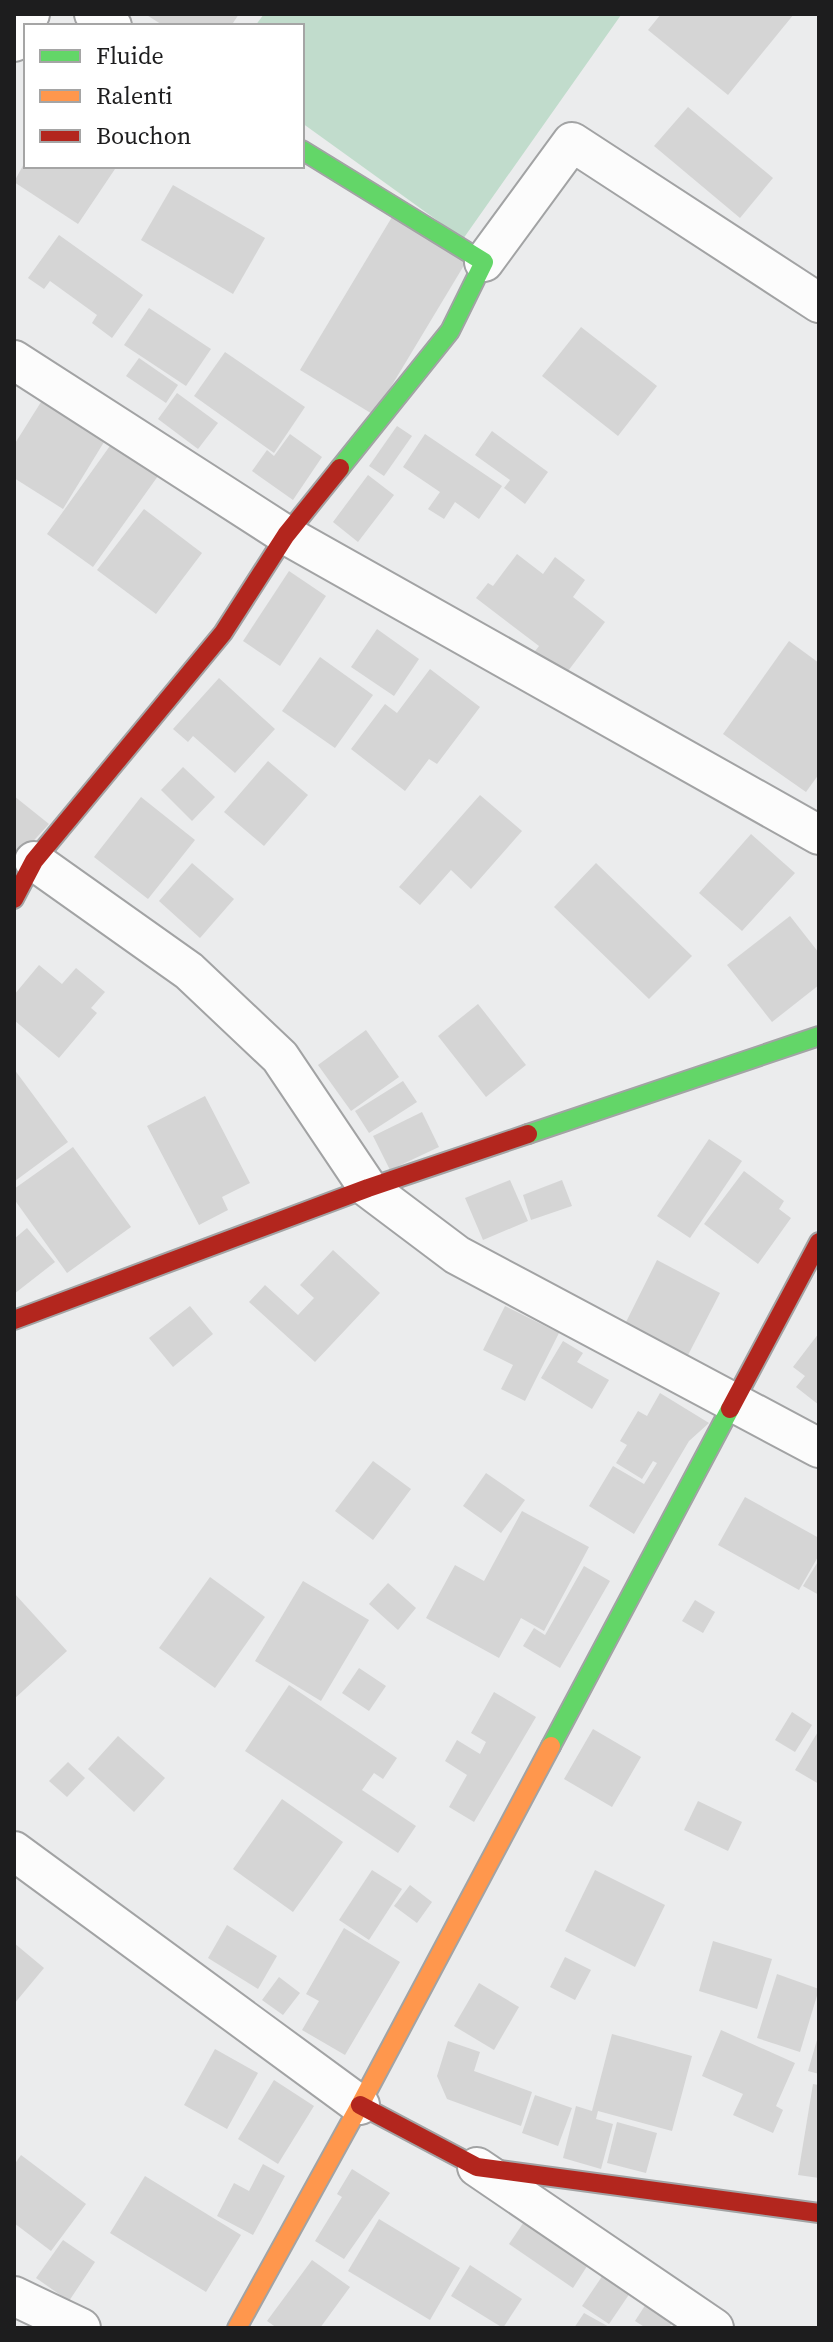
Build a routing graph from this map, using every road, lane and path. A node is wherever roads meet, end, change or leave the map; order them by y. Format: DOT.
graph roads {
  1 [pos="24,24"];
  2 [pos="14,42"];
  3 [pos="304,151"];
  4 [pos="484,262"];
  5 [pos="819,303"];
  6 [pos="14,360"];
  7 [pos="286,535"];
  8 [pos="819,835"];
  9 [pos="34,861"];
  10 [pos="14,899"];
  11 [pos="819,1036"];
  12 [pos="368,1188"];
  13 [pos="819,1242"];
  14 [pos="14,1320"];
  15 [pos="735,1403"];
  16 [pos="819,1448"];
  17 [pos="14,1851"];
  18 [pos="360,2105"];
  19 [pos="477,2167"];
  20 [pos="819,2213"];
  21 [pos="14,2296"];
  22 [pos="81,2328"];
  23 [pos="237,2328"];
  24 [pos="714,2328"];
  1 -- 2 [label="street"];
  3 -- 4 [label="street"];
  4 -- 5 [label="street"];
  4 -- 7 [label="street"];
  6 -- 7 [label="street"];
  7 -- 8 [label="street"];
  7 -- 9 [label="street"];
  9 -- 10 [label="street"];
  9 -- 12 [label="street"];
  11 -- 12 [label="street"];
  12 -- 14 [label="street"];
  12 -- 15 [label="street"];
  13 -- 15 [label="street"];
  15 -- 16 [label="street"];
  15 -- 18 [label="street"];
  17 -- 18 [label="street"];
  18 -- 19 [label="street"];
  18 -- 23 [label="street"];
  19 -- 20 [label="street"];
  19 -- 24 [label="street"];
  21 -- 22 [label="street"];
}
